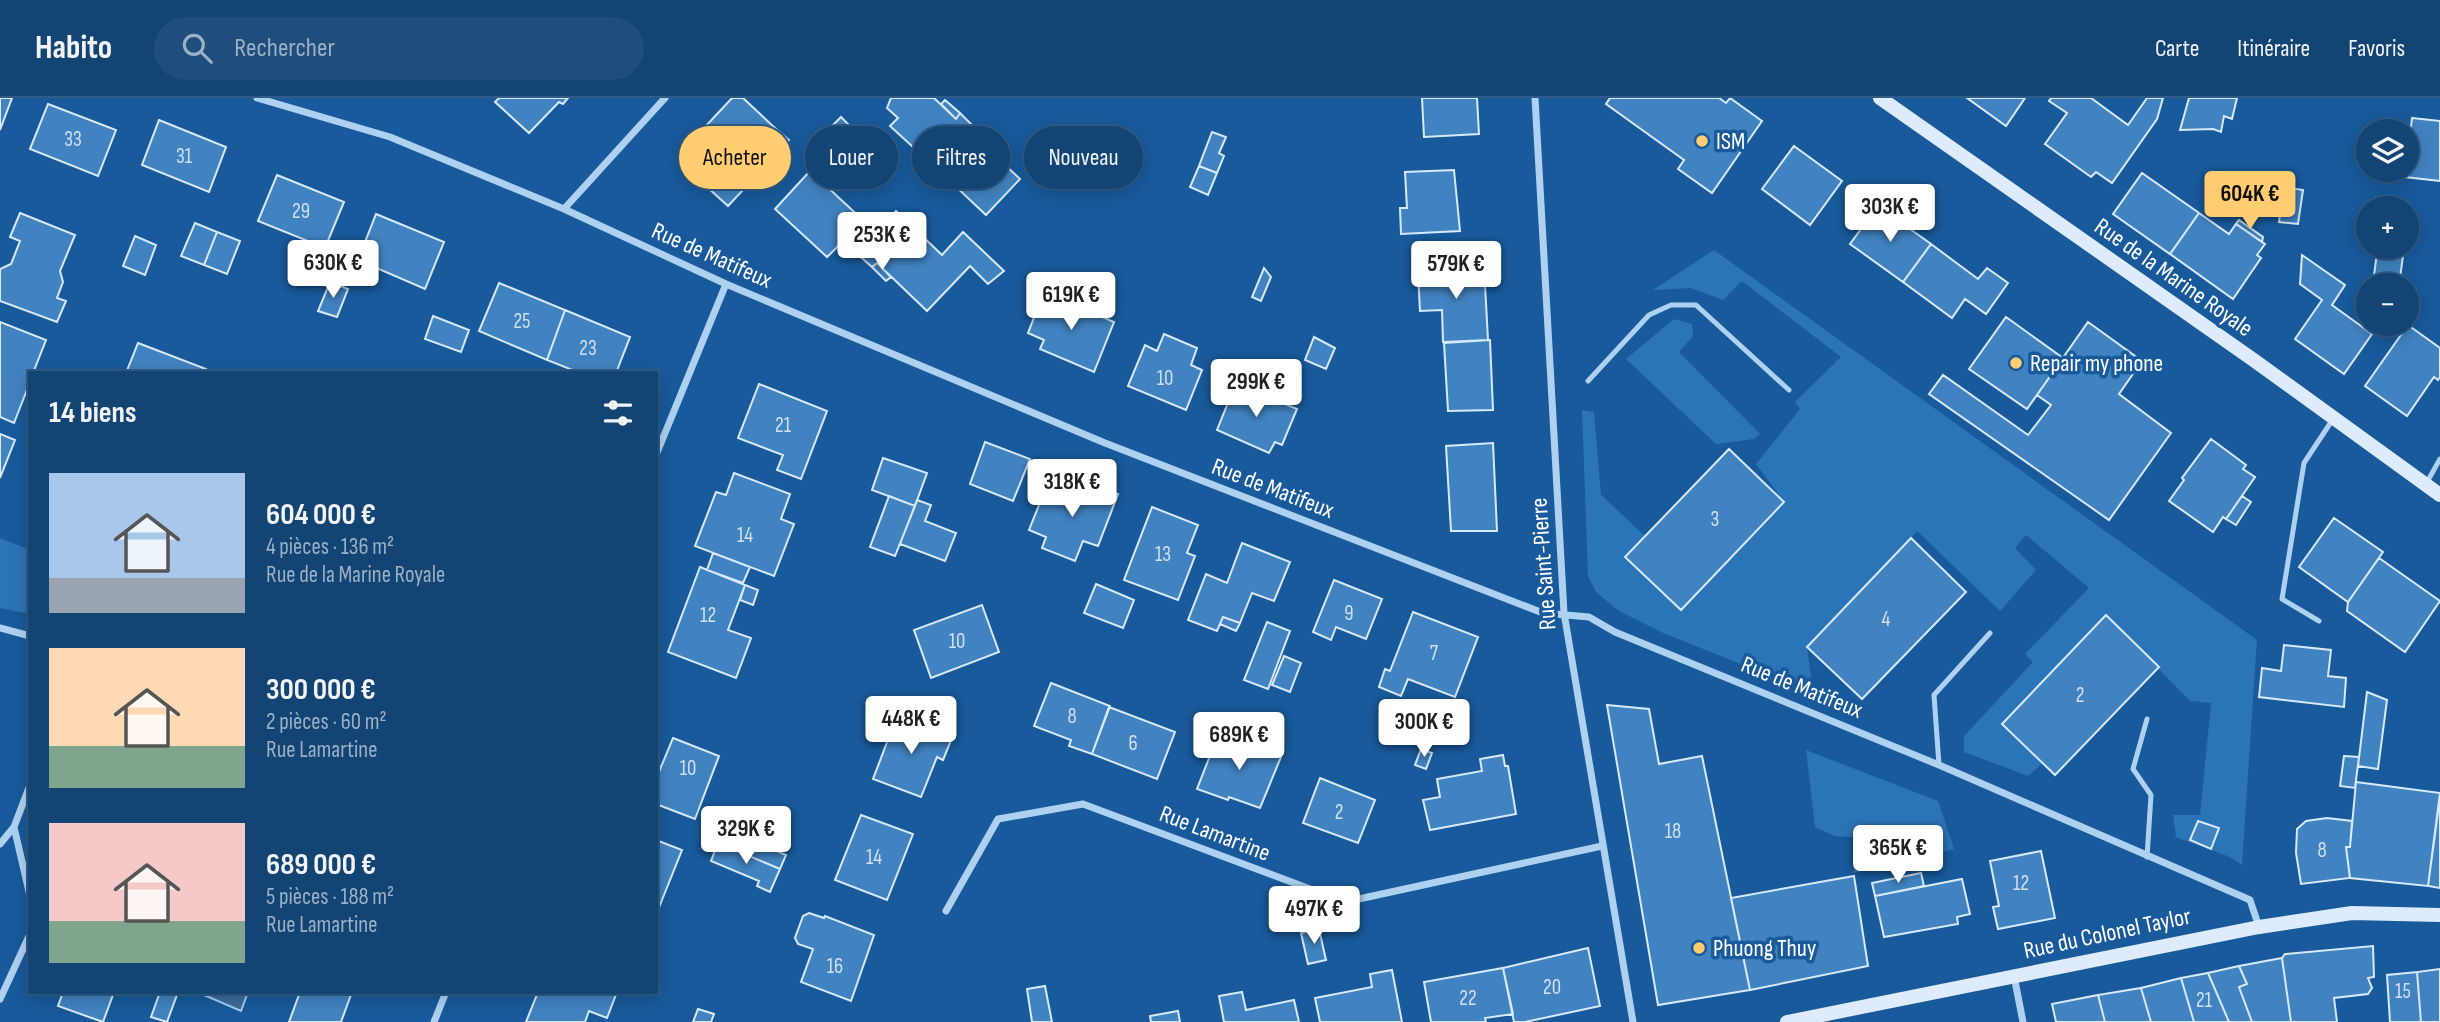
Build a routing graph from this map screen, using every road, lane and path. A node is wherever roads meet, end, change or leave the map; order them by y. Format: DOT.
graph roads {
  1 [pos="257,98"];
  2 [pos="666,98"];
  3 [pos="1535,98"];
  4 [pos="1880,98"];
  5 [pos="564,209"];
  6 [pos="726,284"];
  7 [pos="1588,381"];
  8 [pos="1789,390"];
  9 [pos="2333,419"];
  10 [pos="658,450"];
  11 [pos="2440,459"];
  12 [pos="2426,485"];
  13 [pos="2440,495"];
  14 [pos="1564,613"];
  15 [pos="2319,621"];
  16 [pos="0,628"];
  17 [pos="1990,633"];
  18 [pos="28,635"];
  19 [pos="2147,719"];
  20 [pos="1939,765"];
  21 [pos="28,790"];
  22 [pos="14,827"];
  23 [pos="0,844"];
  24 [pos="1602,846"];
  25 [pos="2147,857"];
  26 [pos="28,887"];
  27 [pos="946,911"];
  28 [pos="2440,915"];
  29 [pos="2259,927"];
  30 [pos="28,938"];
  31 [pos="2014,975"];
  32 [pos="445,994"];
  33 [pos="0,999"];
  34 [pos="434,1022"];
  35 [pos="1633,1022"];
  36 [pos="1787,1022"];
  37 [pos="2023,1022"];
  1 -- 5 [label="street, Rue de Matifeux"];
  2 -- 5 [label="street"];
  3 -- 14 [label="street, Rue Saint-Pierre"];
  4 -- 9 [label="main road, Rue de la Marine Royale"];
  5 -- 6 [label="street, Rue de Matifeux"];
  6 -- 10 [label="street"];
  6 -- 14 [label="street, Rue de Matifeux"];
  7 -- 8 [label="lane"];
  9 -- 12 [label="main road, Rue de la Marine Royale"];
  9 -- 15 [label="lane"];
  11 -- 12 [label="lane"];
  12 -- 13 [label="main road, Rue de la Marine Royale"];
  14 -- 20 [label="street, Rue de Matifeux"];
  14 -- 24 [label="street, Rue Saint-Pierre"];
  16 -- 18 [label="street"];
  17 -- 20 [label="lane"];
  19 -- 25 [label="lane"];
  20 -- 25 [label="street, Rue de Matifeux"];
  21 -- 22 [label="street"];
  22 -- 23 [label="street"];
  22 -- 26 [label="street"];
  24 -- 27 [label="street, Rue Lamartine"];
  24 -- 35 [label="street, Rue Saint-Pierre"];
  25 -- 29 [label="street, Rue de Matifeux"];
  28 -- 29 [label="main road, Rue du Colonel Taylor"];
  29 -- 31 [label="main road, Rue du Colonel Taylor"];
  30 -- 33 [label="street"];
  31 -- 36 [label="main road, Rue du Colonel Taylor"];
  31 -- 37 [label="street"];
  32 -- 34 [label="street"];
}
